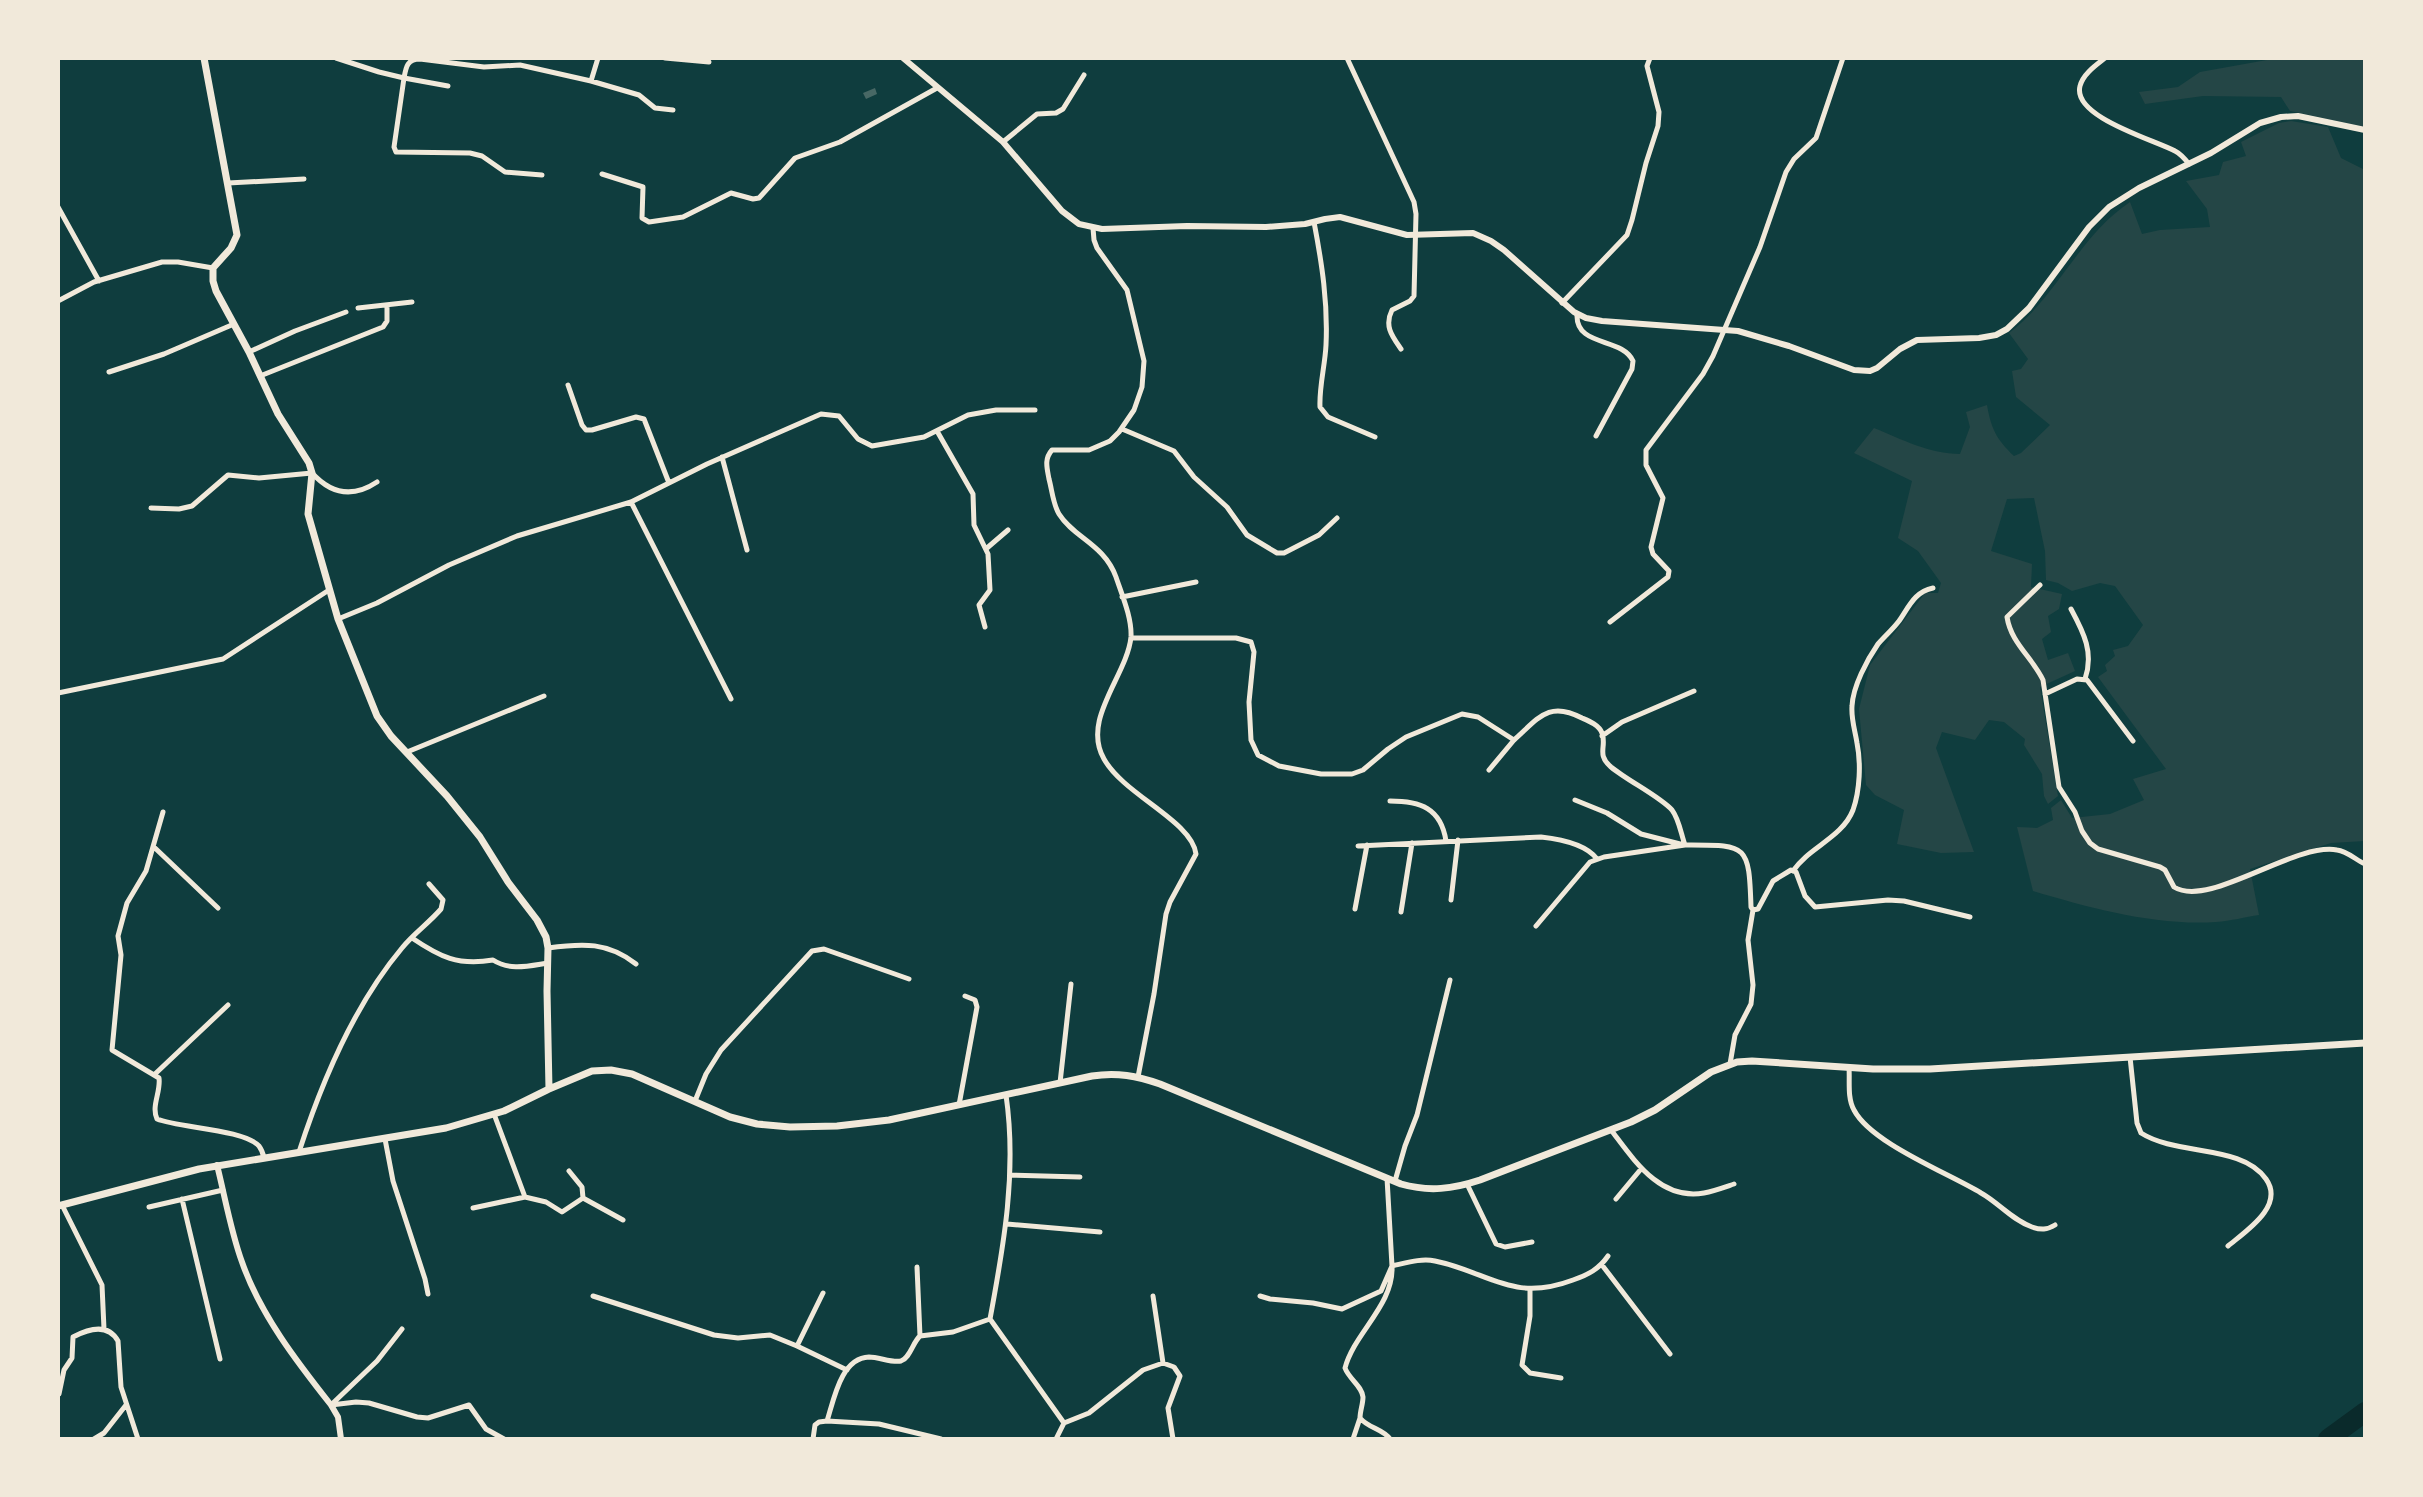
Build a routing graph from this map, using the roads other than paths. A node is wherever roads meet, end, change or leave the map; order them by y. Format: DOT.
graph roads {
  1 [pos="204,58"];
  2 [pos="336,58"];
  3 [pos="598,58"];
  4 [pos="665,58"];
  5 [pos="903,58"];
  6 [pos="1347,58"];
  7 [pos="1650,58"];
  8 [pos="1843,58"];
  9 [pos="2105,58"];
  10 [pos="709,62"];
  11 [pos="1084,75"];
  12 [pos="404,78"];
  13 [pos="591,81"];
  14 [pos="448,86"];
  15 [pos="937,88"];
  16 [pos="673,110"];
  17 [pos="2365,130"];
  18 [pos="1003,142"];
  19 [pos="2189,164"];
  20 [pos="602,174"];
  21 [pos="542,175"];
  22 [pos="304,179"];
  23 [pos="228,183"];
  24 [pos="58,207"];
  25 [pos="1314,222"];
  26 [pos="1093,228"];
  27 [pos="1415,236"];
  28 [pos="213,268"];
  29 [pos="99,281"];
  30 [pos="58,301"];
  31 [pos="412,302"];
  32 [pos="1562,303"];
  33 [pos="387,305"];
  34 [pos="358,308"];
  35 [pos="346,312"];
  36 [pos="1577,315"];
  37 [pos="234,324"];
  38 [pos="1725,329"];
  39 [pos="1401,349"];
  40 [pos="249,352"];
  41 [pos="109,372"];
  42 [pos="260,376"];
  43 [pos="568,385"];
  44 [pos="1035,410"];
  45 [pos="1122,429"];
  46 [pos="937,431"];
  47 [pos="1596,436"];
  48 [pos="1375,437"];
  49 [pos="722,457"];
  50 [pos="312,473"];
  51 [pos="377,482"];
  52 [pos="669,483"];
  53 [pos="631,502"];
  54 [pos="151,508"];
  55 [pos="1337,518"];
  56 [pos="1008,530"];
  57 [pos="987,548"];
  58 [pos="747,550"];
  59 [pos="1196,582"];
  60 [pos="2040,585"];
  61 [pos="1933,588"];
  62 [pos="329,590"];
  63 [pos="1122,597"];
  64 [pos="2071,609"];
  65 [pos="338,619"];
  66 [pos="1610,622"];
  67 [pos="985,627"];
  68 [pos="1131,638"];
  69 [pos="2085,679"];
  70 [pos="1694,691"];
  71 [pos="58,693"];
  72 [pos="2045,694"];
  73 [pos="544,696"];
  74 [pos="731,699"];
  75 [pos="1602,736"];
  76 [pos="1514,740"];
  77 [pos="2133,741"];
  78 [pos="407,752"];
  79 [pos="1489,770"];
  80 [pos="1575,800"];
  81 [pos="1390,801"];
  82 [pos="163,812"];
  83 [pos="1458,840"];
  84 [pos="1446,841"];
  85 [pos="1412,843"];
  86 [pos="1367,845"];
  87 [pos="1685,845"];
  88 [pos="1358,846"];
  89 [pos="154,848"];
  90 [pos="1597,859"];
  91 [pos="2365,864"];
  92 [pos="1793,871"];
  93 [pos="429,884"];
  94 [pos="1451,900"];
  95 [pos="218,908"];
  96 [pos="1355,909"];
  97 [pos="1753,910"];
  98 [pos="1401,912"];
  99 [pos="1970,917"];
  100 [pos="1536,926"];
  101 [pos="412,938"];
  102 [pos="548,948"];
  103 [pos="548,963"];
  104 [pos="636,964"];
  105 [pos="909,979"];
  106 [pos="1450,980"];
  107 [pos="1071,984"];
  108 [pos="965,996"];
  109 [pos="228,1005"];
  110 [pos="2365,1043"];
  111 [pos="2129,1056"];
  112 [pos="1730,1064"];
  113 [pos="1849,1067"];
  114 [pos="155,1074"];
  115 [pos="1138,1077"];
  116 [pos="1060,1083"];
  117 [pos="549,1089"];
  118 [pos="1006,1095"];
  119 [pos="694,1102"];
  120 [pos="959,1105"];
  121 [pos="494,1114"];
  122 [pos="1611,1130"];
  123 [pos="385,1139"];
  124 [pos="299,1153"];
  125 [pos="264,1158"];
  126 [pos="217,1165"];
  127 [pos="1641,1169"];
  128 [pos="569,1171"];
  129 [pos="1011,1175"];
  130 [pos="1080,1177"];
  131 [pos="1391,1180"];
  132 [pos="1467,1184"];
  133 [pos="1734,1184"];
  134 [pos="223,1190"];
  135 [pos="525,1197"];
  136 [pos="583,1198"];
  137 [pos="182,1199"];
  138 [pos="1616,1199"];
  139 [pos="60,1206"];
  140 [pos="149,1207"];
  141 [pos="473,1208"];
  142 [pos="623,1220"];
  143 [pos="1007,1224"];
  144 [pos="2055,1225"];
  145 [pos="1100,1232"];
  146 [pos="1532,1242"];
  147 [pos="2228,1246"];
  148 [pos="1608,1256"];
  149 [pos="1602,1265"];
  150 [pos="1392,1266"];
  151 [pos="917,1267"];
  152 [pos="1530,1289"];
  153 [pos="823,1293"];
  154 [pos="428,1294"];
  155 [pos="593,1296"];
  156 [pos="1153,1296"];
  157 [pos="1260,1296"];
  158 [pos="990,1319"];
  159 [pos="104,1329"];
  160 [pos="402,1329"];
  161 [pos="920,1336"];
  162 [pos="797,1346"];
  163 [pos="1670,1354"];
  164 [pos="220,1359"];
  165 [pos="1163,1363"];
  166 [pos="847,1370"];
  167 [pos="61,1371"];
  168 [pos="1561,1378"];
  169 [pos="59,1394"];
  170 [pos="126,1404"];
  171 [pos="331,1405"];
  172 [pos="1360,1418"];
  173 [pos="827,1421"];
  174 [pos="1064,1423"];
  175 [pos="94,1439"];
  176 [pos="138,1439"];
  177 [pos="341,1439"];
  178 [pos="504,1439"];
  179 [pos="813,1439"];
  180 [pos="941,1439"];
  181 [pos="1056,1439"];
  182 [pos="1173,1439"];
  183 [pos="1353,1439"];
  184 [pos="1390,1439"];
  1 -- 23 [label="main road"];
  2 -- 12 [label="street"];
  3 -- 13 [label="street"];
  4 -- 10 [label="street"];
  5 -- 15 [label="street"];
  6 -- 27 [label="street"];
  7 -- 32 [label="street"];
  8 -- 38 [label="street"];
  9 -- 19 [label="street"];
  11 -- 18 [label="street"];
  12 -- 13 [label="street"];
  12 -- 14 [label="street"];
  12 -- 21 [label="street"];
  13 -- 16 [label="street"];
  15 -- 18 [label="street"];
  15 -- 20 [label="street"];
  17 -- 19 [label="street"];
  18 -- 26 [label="street"];
  19 -- 38 [label="street"];
  22 -- 23 [label="street"];
  23 -- 28 [label="main road"];
  24 -- 29 [label="street"];
  25 -- 26 [label="street"];
  25 -- 27 [label="street"];
  25 -- 48 [label="street"];
  26 -- 45 [label="street"];
  27 -- 32 [label="street"];
  27 -- 39 [label="street"];
  28 -- 29 [label="street"];
  28 -- 37 [label="main road"];
  29 -- 30 [label="street"];
  31 -- 33 [label="street"];
  32 -- 36 [label="street"];
  33 -- 34 [label="street"];
  33 -- 42 [label="street"];
  35 -- 40 [label="street"];
  36 -- 38 [label="street"];
  36 -- 47 [label="street"];
  37 -- 40 [label="main road"];
  37 -- 41 [label="street"];
  38 -- 66 [label="street"];
  40 -- 42 [label="main road"];
  42 -- 50 [label="main road"];
  43 -- 52 [label="street"];
  44 -- 46 [label="street"];
  45 -- 55 [label="street"];
  45 -- 63 [label="street"];
  46 -- 49 [label="street"];
  46 -- 57 [label="street"];
  49 -- 52 [label="street"];
  49 -- 58 [label="street"];
  50 -- 51 [label="street"];
  50 -- 54 [label="street"];
  50 -- 62 [label="main road"];
  52 -- 53 [label="street"];
  53 -- 65 [label="street"];
  53 -- 74 [label="street"];
  56 -- 57 [label="street"];
  57 -- 67 [label="street"];
  59 -- 63 [label="street"];
  60 -- 72 [label="street"];
  61 -- 92 [label="street"];
  62 -- 65 [label="main road"];
  62 -- 71 [label="street"];
  63 -- 68 [label="street"];
  64 -- 69 [label="street"];
  65 -- 78 [label="main road"];
  68 -- 76 [label="street"];
  68 -- 115 [label="street"];
  69 -- 72 [label="street"];
  69 -- 77 [label="street"];
  70 -- 75 [label="street"];
  72 -- 91 [label="street"];
  73 -- 78 [label="street"];
  75 -- 76 [label="street"];
  75 -- 87 [label="street"];
  76 -- 79 [label="street"];
  78 -- 102 [label="main road"];
  80 -- 87 [label="street"];
  81 -- 84 [label="street"];
  82 -- 89 [label="street"];
  83 -- 84 [label="street"];
  83 -- 90 [label="street"];
  83 -- 94 [label="street"];
  84 -- 85 [label="street"];
  85 -- 86 [label="street"];
  85 -- 98 [label="street"];
  86 -- 88 [label="street"];
  86 -- 96 [label="street"];
  87 -- 90 [label="street"];
  87 -- 97 [label="street"];
  89 -- 95 [label="street"];
  89 -- 114 [label="street"];
  90 -- 100 [label="street"];
  92 -- 97 [label="street"];
  92 -- 99 [label="street"];
  93 -- 101 [label="street"];
  97 -- 112 [label="street"];
  101 -- 103 [label="street"];
  101 -- 124 [label="street"];
  102 -- 103 [label="main road"];
  102 -- 104 [label="street"];
  103 -- 117 [label="main road"];
  105 -- 119 [label="street"];
  106 -- 131 [label="street"];
  107 -- 116 [label="street"];
  108 -- 120 [label="street"];
  109 -- 114 [label="street"];
  110 -- 111 [label="main road"];
  111 -- 113 [label="main road"];
  111 -- 147 [label="street"];
  112 -- 113 [label="main road"];
  112 -- 122 [label="main road"];
  113 -- 144 [label="street"];
  114 -- 125 [label="street"];
  115 -- 116 [label="main road"];
  115 -- 131 [label="main road"];
  116 -- 118 [label="main road"];
  117 -- 119 [label="main road"];
  117 -- 121 [label="main road"];
  118 -- 120 [label="main road"];
  118 -- 129 [label="street"];
  119 -- 120 [label="main road"];
  121 -- 123 [label="main road"];
  121 -- 135 [label="street"];
  122 -- 127 [label="street"];
  122 -- 132 [label="main road"];
  123 -- 124 [label="main road"];
  123 -- 154 [label="street"];
  124 -- 125 [label="main road"];
  125 -- 126 [label="main road"];
  126 -- 134 [label="street"];
  126 -- 139 [label="main road"];
  127 -- 133 [label="street"];
  127 -- 138 [label="street"];
  128 -- 136 [label="street"];
  129 -- 130 [label="street"];
  129 -- 143 [label="street"];
  131 -- 132 [label="main road"];
  131 -- 150 [label="street"];
  132 -- 146 [label="street"];
  134 -- 137 [label="street"];
  134 -- 171 [label="street"];
  135 -- 136 [label="street"];
  135 -- 141 [label="street"];
  136 -- 142 [label="street"];
  137 -- 140 [label="street"];
  137 -- 164 [label="street"];
  139 -- 159 [label="street"];
  143 -- 145 [label="street"];
  143 -- 158 [label="street"];
  148 -- 149 [label="street"];
  149 -- 152 [label="street"];
  149 -- 163 [label="street"];
  150 -- 152 [label="street"];
  150 -- 157 [label="street"];
  150 -- 172 [label="street"];
  151 -- 161 [label="street"];
  152 -- 168 [label="street"];
  153 -- 162 [label="street"];
  155 -- 162 [label="street"];
  156 -- 165 [label="street"];
  158 -- 161 [label="street"];
  158 -- 174 [label="street"];
  159 -- 167 [label="street"];
  159 -- 170 [label="street"];
  160 -- 171 [label="street"];
  161 -- 166 [label="street"];
  162 -- 166 [label="street"];
  165 -- 174 [label="street"];
  165 -- 182 [label="street"];
  166 -- 173 [label="street"];
  167 -- 169 [label="street"];
  170 -- 175 [label="street"];
  170 -- 176 [label="street"];
  171 -- 177 [label="street"];
  171 -- 178 [label="street"];
  172 -- 183 [label="street"];
  172 -- 184 [label="street"];
  173 -- 179 [label="street"];
  173 -- 180 [label="street"];
  174 -- 181 [label="street"];
}
